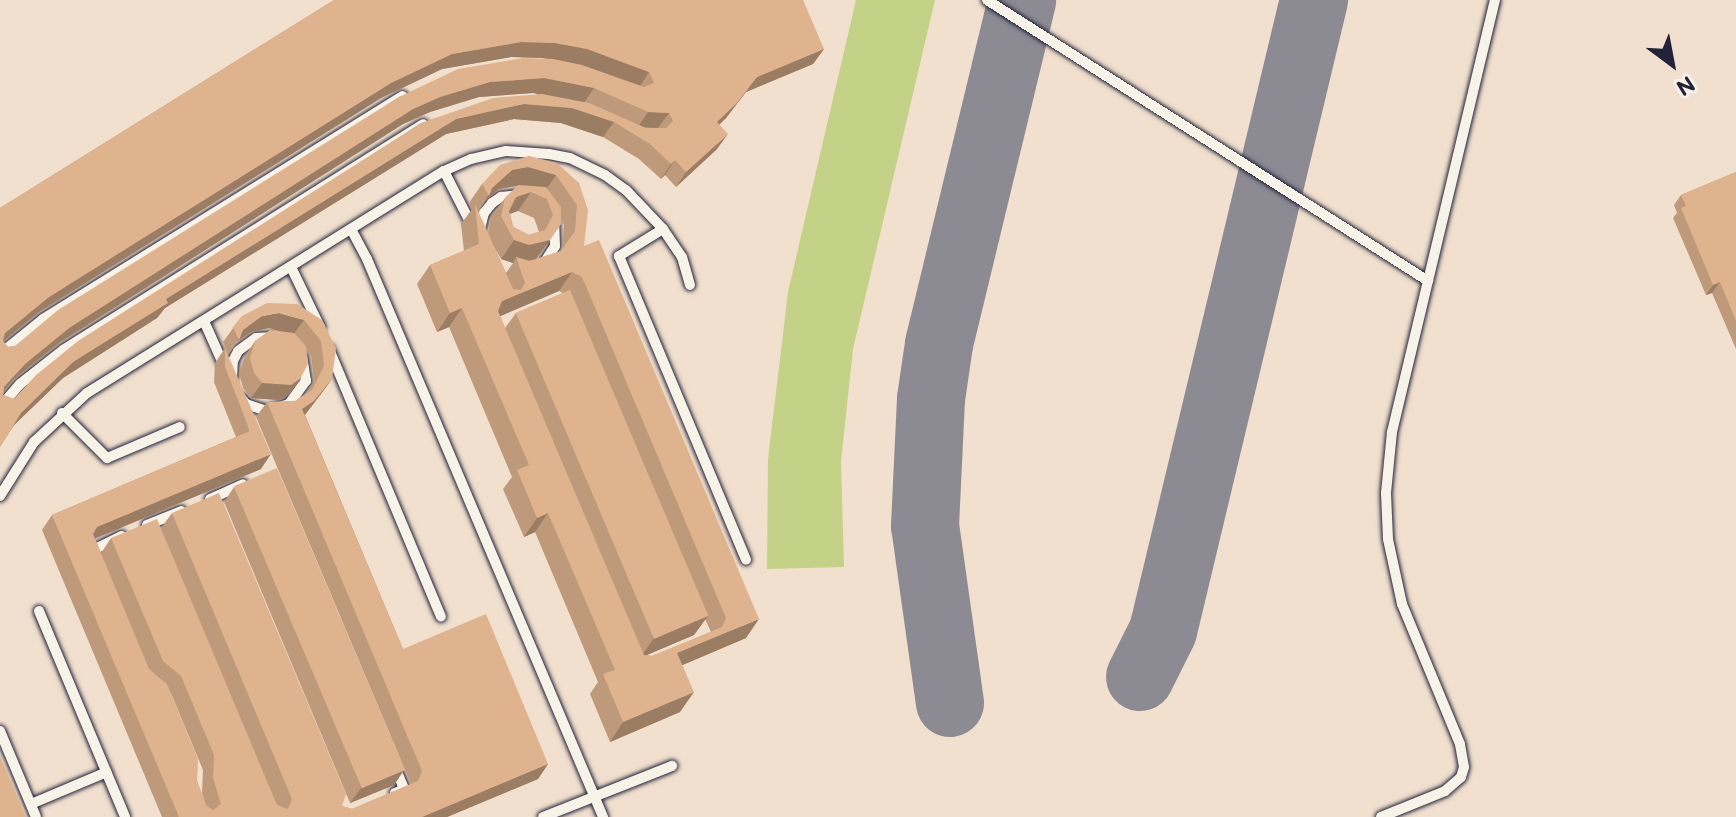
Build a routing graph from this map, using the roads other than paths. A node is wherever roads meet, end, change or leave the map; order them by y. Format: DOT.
graph roads {
  1 [pos="987,0"];
  2 [pos="1495,0"];
  3 [pos="415,90"];
  4 [pos="433,119"];
  5 [pos="444,171"];
  6 [pos="351,229"];
  7 [pos="663,229"];
  8 [pos="291,267"];
  9 [pos="533,270"];
  10 [pos="1428,281"];
  11 [pos="690,285"];
  12 [pos="204,321"];
  13 [pos="0,354"];
  14 [pos="0,407"];
  15 [pos="62,413"];
  16 [pos="245,413"];
  17 [pos="180,427"];
  18 [pos="256,479"];
  19 [pos="0,496"];
  20 [pos="213,497"];
  21 [pos="200,503"];
  22 [pos="188,508"];
  23 [pos="219,512"];
  24 [pos="151,524"];
  25 [pos="157,539"];
  26 [pos="746,560"];
  27 [pos="97,564"];
  28 [pos="39,611"];
  29 [pos="441,617"];
  30 [pos="0,731"];
  31 [pos="386,747"];
  32 [pos="672,766"];
  33 [pos="107,772"];
  34 [pos="389,795"];
  35 [pos="592,797"];
  36 [pos="31,804"];
  37 [pos="36,817"];
  38 [pos="125,817"];
  39 [pos="543,817"];
  40 [pos="603,817"];
  41 [pos="1381,817"];
  1 -- 10 [label="lane"];
  2 -- 10 [label="lane"];
  3 -- 13 [label="lane"];
  4 -- 14 [label="lane"];
  5 -- 6 [label="lane"];
  5 -- 7 [label="lane"];
  5 -- 9 [label="lane, bridge"];
  6 -- 8 [label="lane"];
  6 -- 35 [label="lane"];
  7 -- 11 [label="lane"];
  7 -- 26 [label="lane"];
  8 -- 12 [label="lane"];
  8 -- 29 [label="lane"];
  10 -- 41 [label="lane"];
  12 -- 15 [label="lane"];
  12 -- 16 [label="lane, bridge"];
  15 -- 17 [label="lane"];
  15 -- 19 [label="lane"];
  18 -- 20 [label="lane"];
  20 -- 21 [label="lane"];
  20 -- 23 [label="lane"];
  22 -- 24 [label="lane"];
  24 -- 25 [label="lane"];
  24 -- 27 [label="lane"];
  28 -- 33 [label="lane"];
  30 -- 36 [label="lane"];
  31 -- 34 [label="lane"];
  32 -- 35 [label="lane"];
  33 -- 36 [label="lane"];
  33 -- 38 [label="lane"];
  35 -- 39 [label="lane"];
  35 -- 40 [label="lane"];
  36 -- 37 [label="lane"];
}
